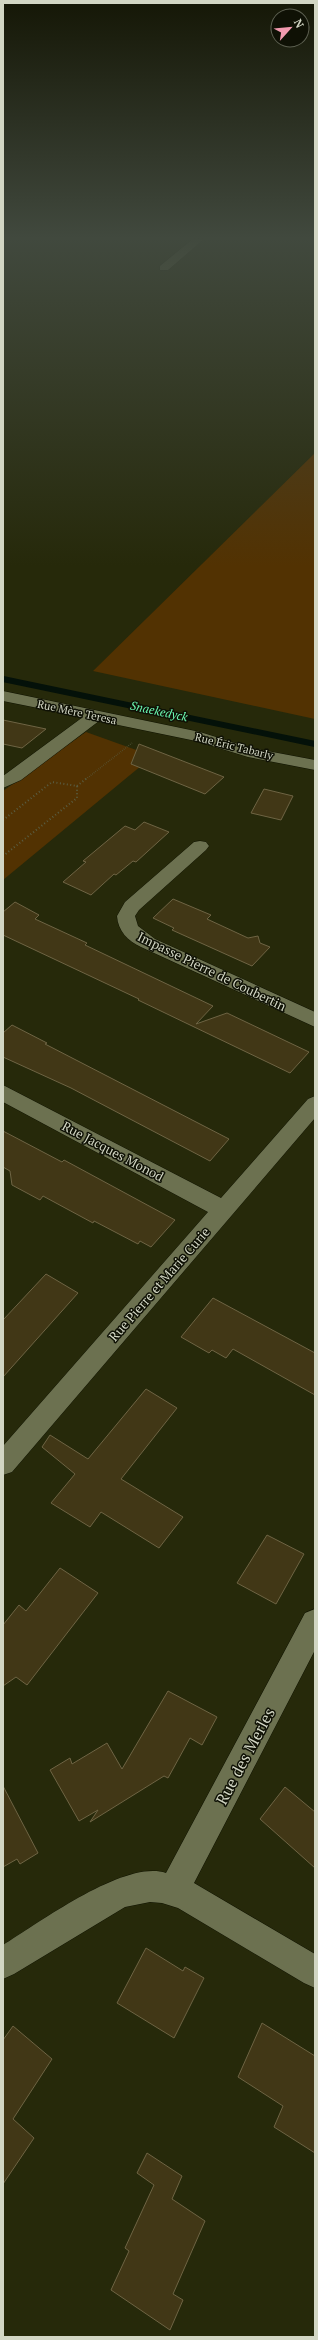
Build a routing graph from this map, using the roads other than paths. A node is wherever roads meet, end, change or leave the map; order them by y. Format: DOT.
graph roads {
  1 [pos="3,696"];
  2 [pos="94,716"];
  3 [pos="152,728"];
  4 [pos="315,765"];
  5 [pos="3,783"];
  6 [pos="200,846"];
  7 [pos="315,1020"];
  8 [pos="3,1093"];
  9 [pos="315,1104"];
  10 [pos="223,1209"];
  11 [pos="3,1464"];
  12 [pos="315,1622"];
  13 [pos="174,1890"];
  14 [pos="3,1963"];
  15 [pos="315,1972"];
  1 -- 2 [label="street, Rue Mère Teresa"];
  2 -- 3 [label="street, Rue Mère Teresa"];
  2 -- 5 [label="street"];
  3 -- 4 [label="street, Rue Éric Tabarly"];
  6 -- 7 [label="street, Impasse Pierre de Coubertin"];
  8 -- 10 [label="street, Rue Jacques Monod"];
  9 -- 10 [label="street, Rue Pierre et Marie Curie"];
  10 -- 11 [label="street, Rue Pierre et Marie Curie"];
  12 -- 13 [label="street, Rue des Merles"];
  13 -- 14 [label="street"];
  13 -- 15 [label="street"];
}
